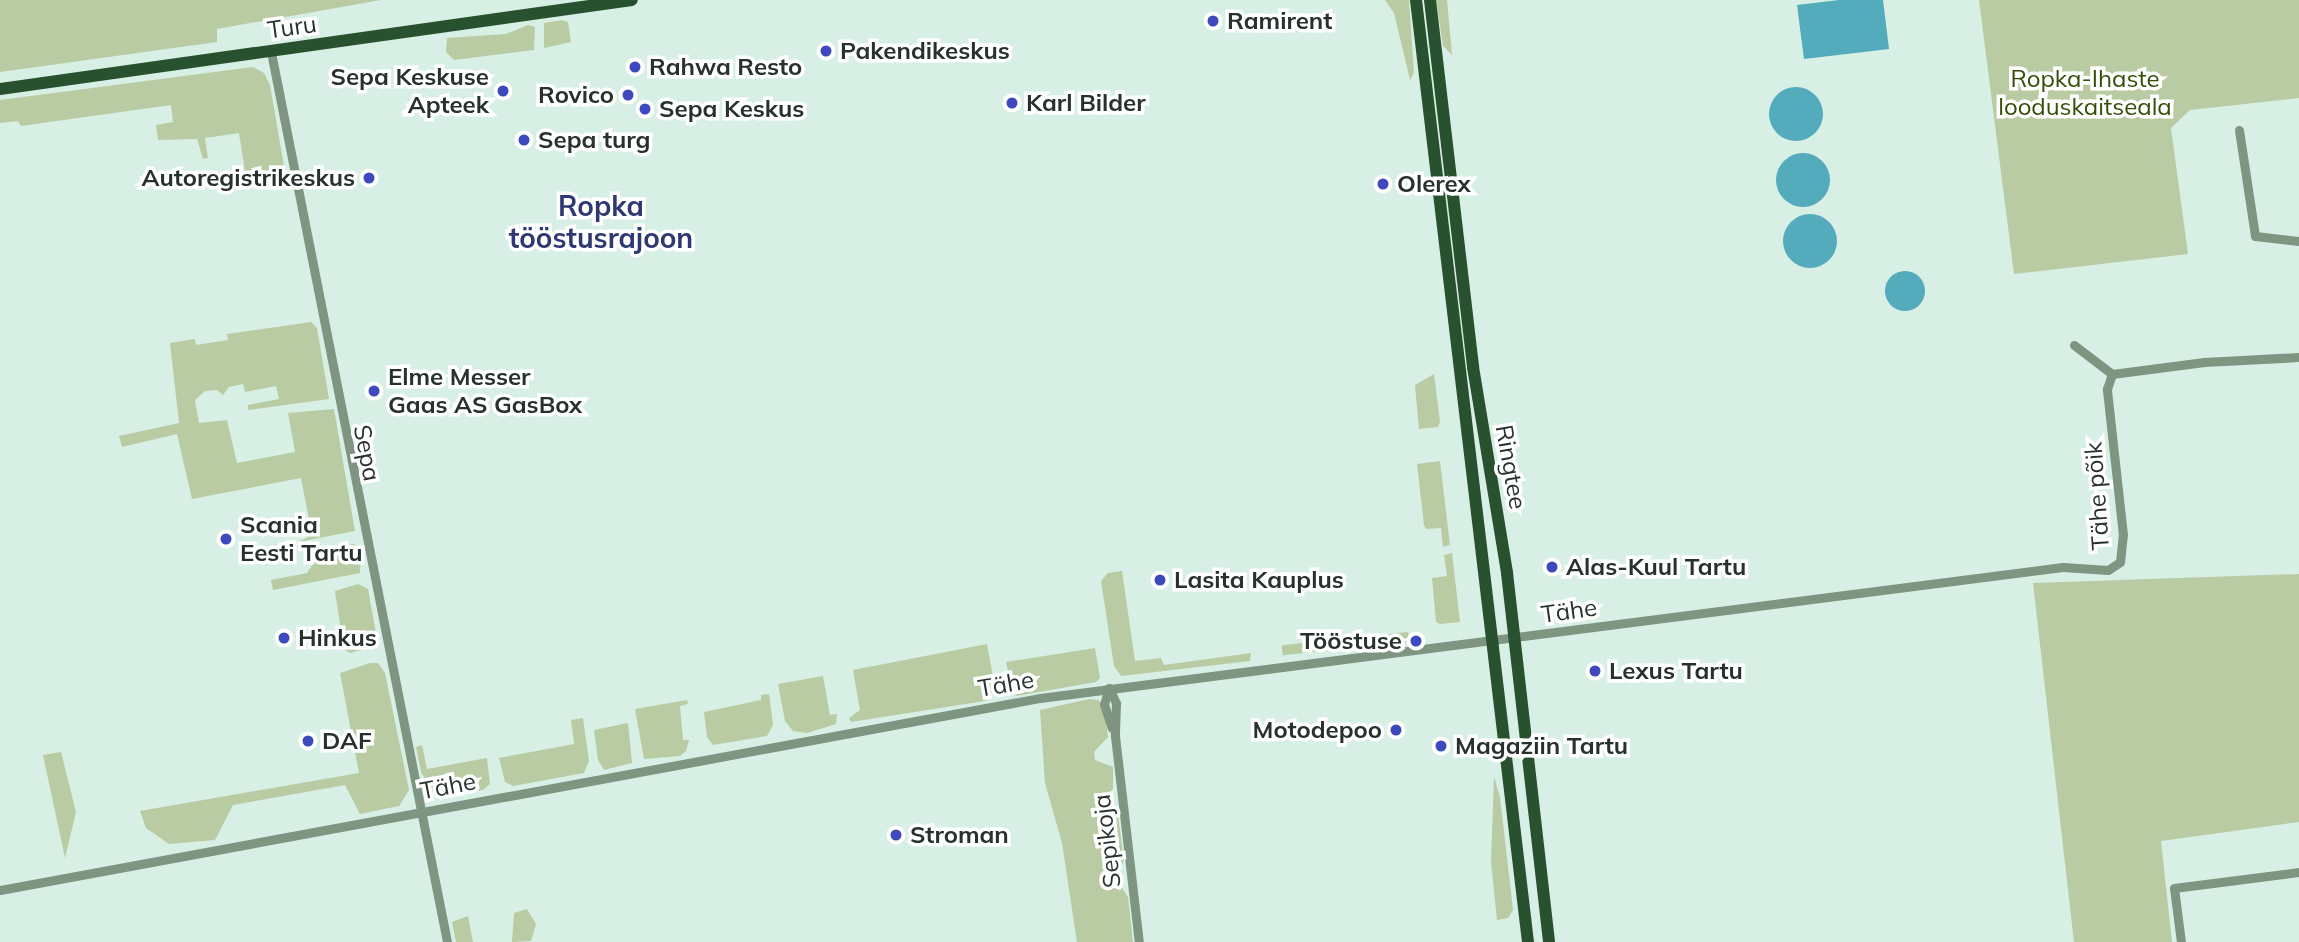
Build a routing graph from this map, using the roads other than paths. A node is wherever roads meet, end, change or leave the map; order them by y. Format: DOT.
graph roads {
  1 [pos="632,0"];
  2 [pos="1416,0"];
  3 [pos="1430,0"];
  4 [pos="271,52"];
  5 [pos="0,89"];
  6 [pos="2239,130"];
  7 [pos="2299,241"];
  8 [pos="2074,345"];
  9 [pos="2299,357"];
  10 [pos="2112,374"];
  11 [pos="2027,572"];
  12 [pos="1515,637"];
  13 [pos="1493,640"];
  14 [pos="1109,688"];
  15 [pos="421,811"];
  16 [pos="2299,872"];
  17 [pos="0,890"];
  18 [pos="447,942"];
  19 [pos="1139,942"];
  20 [pos="1528,942"];
  21 [pos="1549,942"];
  22 [pos="2181,942"];
  1 -- 4 [label="main road, Turu"];
  2 -- 13 [label="main road, Ringtee"];
  3 -- 12 [label="main road, Ringtee"];
  4 -- 5 [label="main road, Turu"];
  4 -- 15 [label="street, Sepa"];
  6 -- 7 [label="street"];
  8 -- 10 [label="street"];
  9 -- 10 [label="street"];
  10 -- 11 [label="street, Tähe põik"];
  11 -- 12 [label="street, Tähe"];
  12 -- 13 [label="street, Tähe"];
  12 -- 21 [label="main road, Ringtee"];
  13 -- 14 [label="street, Tähe"];
  13 -- 20 [label="main road, Ringtee"];
  14 -- 15 [label="street, Tähe"];
  14 -- 19 [label="street, Sepikoja"];
  15 -- 17 [label="street, Tähe"];
  15 -- 18 [label="street, Sepa"];
  16 -- 22 [label="street"];
}
